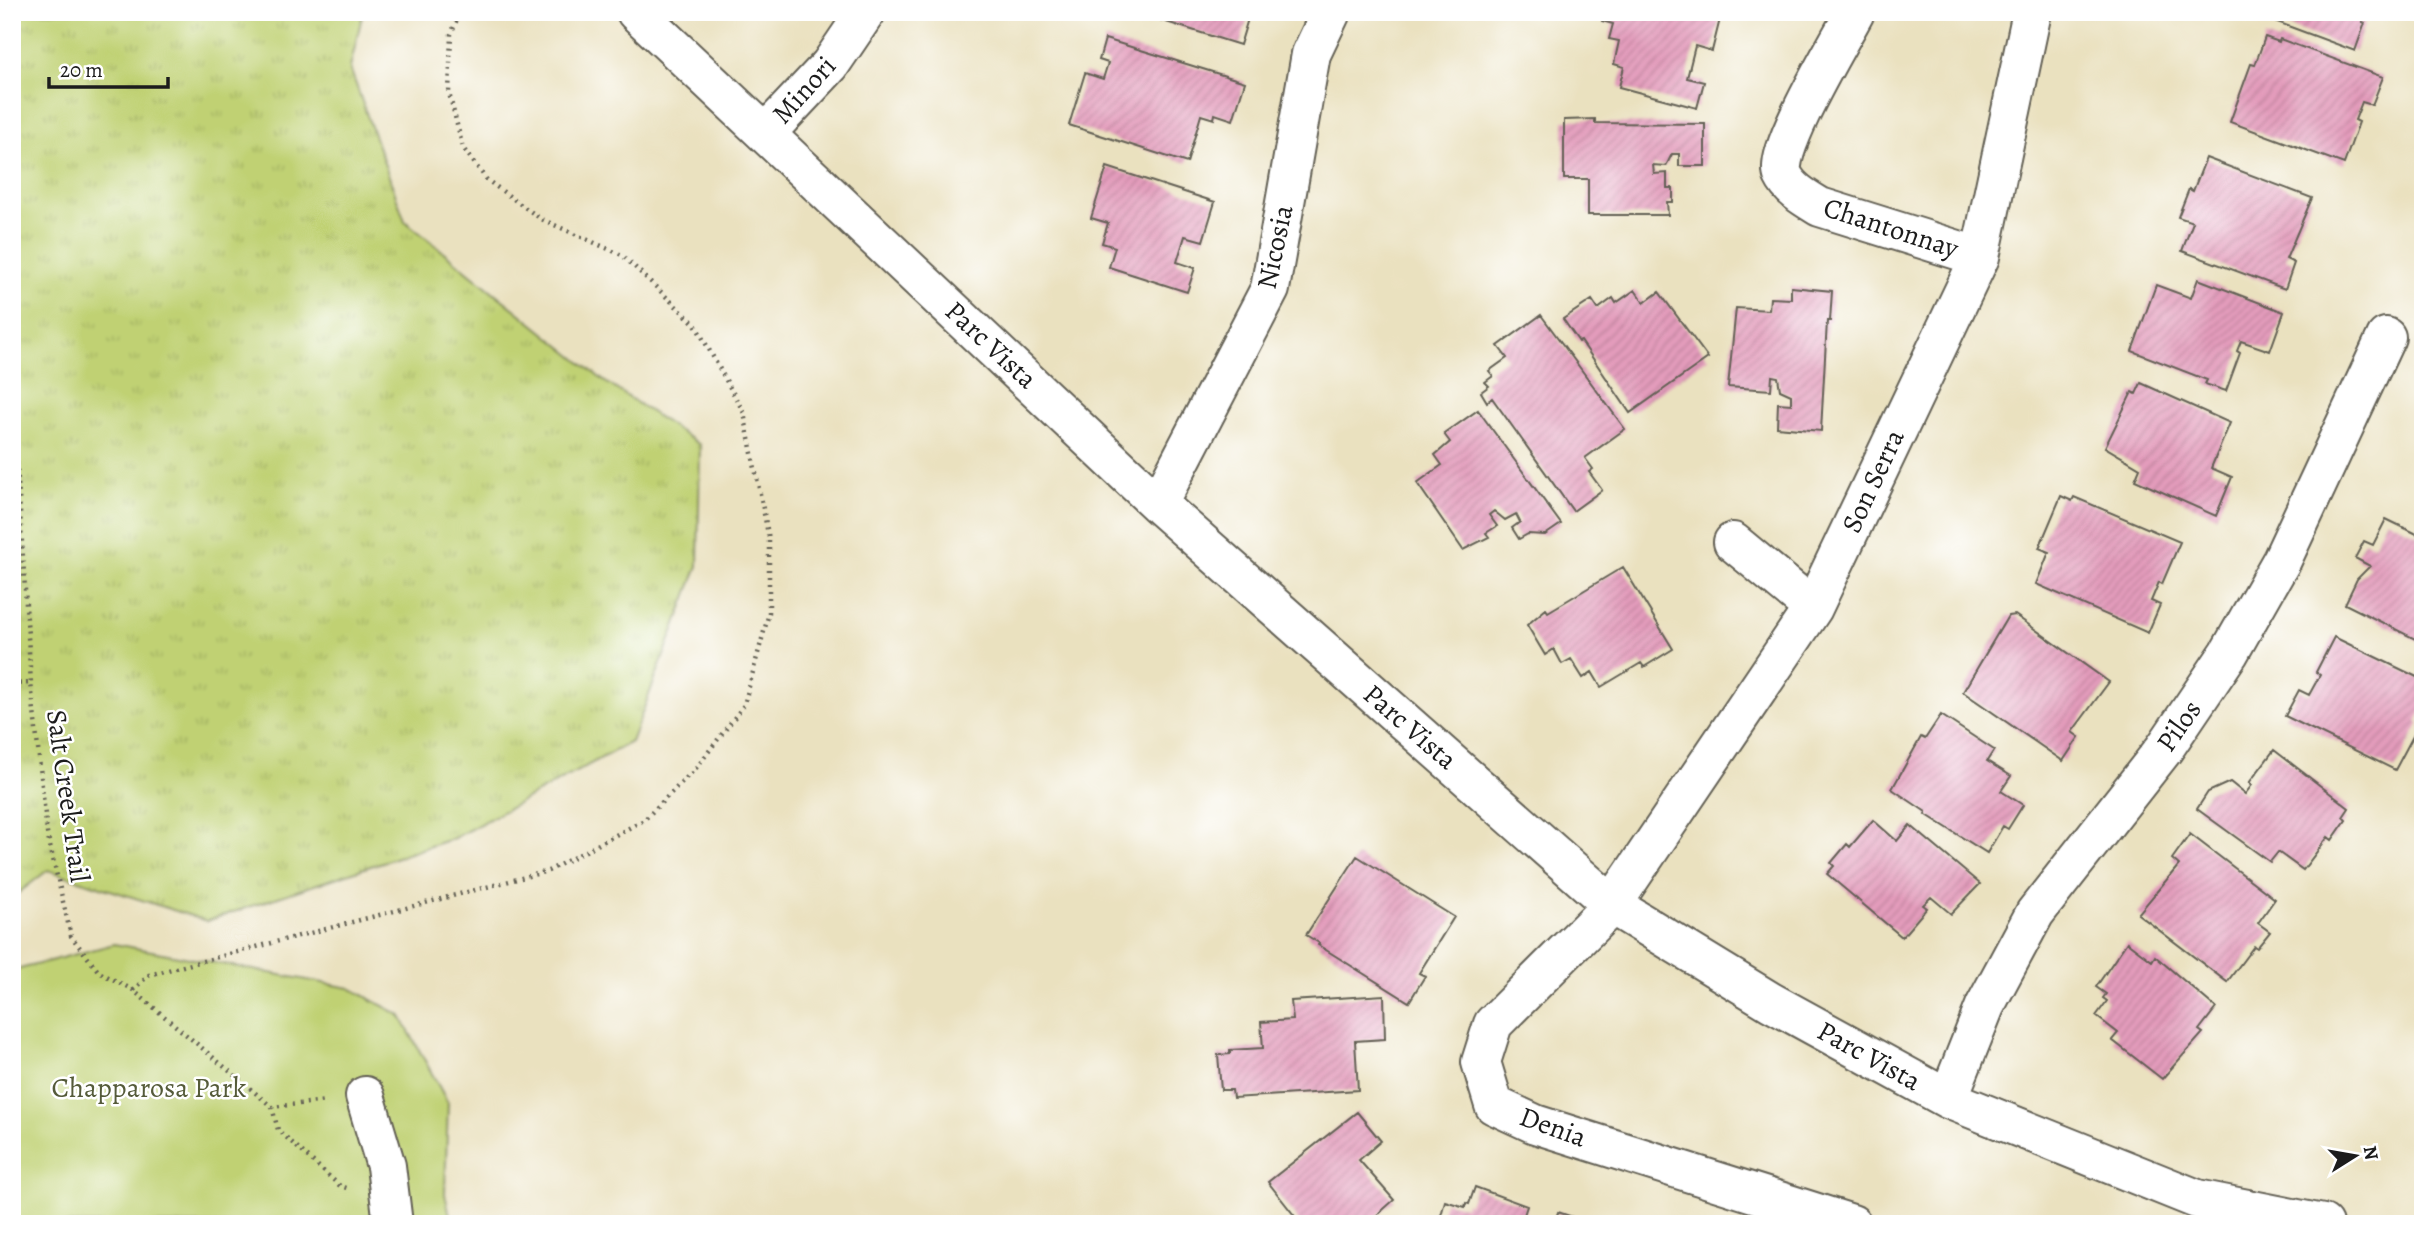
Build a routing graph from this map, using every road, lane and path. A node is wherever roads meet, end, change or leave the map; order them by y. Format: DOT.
graph roads {
  1 [pos="460,12"];
  2 [pos="636,12"];
  3 [pos="866,12"];
  4 [pos="1331,12"];
  5 [pos="1856,12"];
  6 [pos="2032,12"];
  7 [pos="766,133"];
  8 [pos="1980,257"];
  9 [pos="2386,337"];
  10 [pos="12,386"];
  11 [pos="1158,504"];
  12 [pos="1733,542"];
  13 [pos="1813,608"];
  14 [pos="31,683"];
  15 [pos="12,684"];
  16 [pos="1612,905"];
  17 [pos="133,990"];
  18 [pos="365,1097"];
  19 [pos="1948,1099"];
  20 [pos="272,1107"];
  21 [pos="357,1192"];
  22 [pos="393,1224"];
  23 [pos="1853,1224"];
  24 [pos="2323,1224"];
  1 -- 17 [label="path"];
  2 -- 7 [label="street, Parc Vista"];
  3 -- 7 [label="street, Minori"];
  4 -- 11 [label="street, Nicosia"];
  5 -- 8 [label="street, Chantonnay"];
  6 -- 8 [label="street, Son Serra"];
  7 -- 11 [label="street, Parc Vista"];
  8 -- 13 [label="street, Son Serra"];
  9 -- 19 [label="street, Pilos"];
  10 -- 14 [label="path, Salt Creek Trail"];
  11 -- 16 [label="street, Parc Vista"];
  12 -- 13 [label="street"];
  13 -- 16 [label="street, Son Serra"];
  14 -- 15 [label="path"];
  14 -- 17 [label="path, Salt Creek Trail"];
  16 -- 19 [label="street, Parc Vista"];
  16 -- 23 [label="street, Denia"];
  17 -- 20 [label="path, Salt Creek Trail"];
  18 -- 20 [label="path"];
  18 -- 22 [label="street"];
  19 -- 24 [label="street, Parc Vista"];
  20 -- 21 [label="path"];
}
